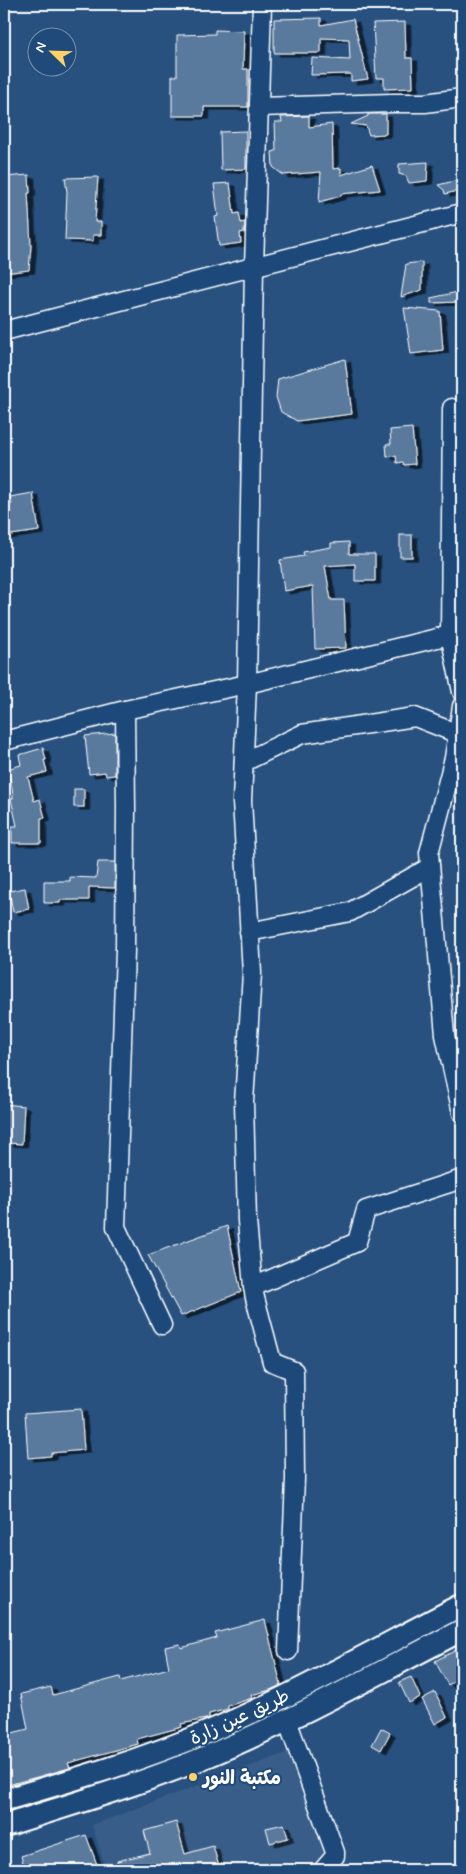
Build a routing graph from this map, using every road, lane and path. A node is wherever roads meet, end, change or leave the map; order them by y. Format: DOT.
graph roads {
  1 [pos="262,4"];
  2 [pos="462,98"];
  3 [pos="259,107"];
  4 [pos="462,213"];
  5 [pos="254,267"];
  6 [pos="4,331"];
  7 [pos="452,408"];
  8 [pos="456,633"];
  9 [pos="247,684"];
  10 [pos="462,692"];
  11 [pos="462,706"];
  12 [pos="125,710"];
  13 [pos="458,734"];
  14 [pos="4,740"];
  15 [pos="244,762"];
  16 [pos="430,867"];
  17 [pos="249,932"];
  18 [pos="462,1113"];
  19 [pos="462,1179"];
  20 [pos="253,1286"];
  21 [pos="162,1325"];
  22 [pos="462,1604"];
  23 [pos="462,1630"];
  24 [pos="288,1651"];
  25 [pos="288,1720"];
  26 [pos="4,1798"];
  27 [pos="4,1826"];
  28 [pos="323,1870"];
  1 -- 3 [label="street"];
  2 -- 3 [label="street"];
  3 -- 5 [label="street"];
  4 -- 5 [label="street"];
  5 -- 6 [label="street"];
  5 -- 9 [label="street"];
  7 -- 8 [label="street"];
  8 -- 9 [label="street"];
  8 -- 10 [label="street"];
  9 -- 12 [label="street"];
  9 -- 15 [label="street"];
  11 -- 13 [label="street"];
  12 -- 14 [label="street"];
  12 -- 21 [label="street"];
  13 -- 15 [label="street"];
  13 -- 16 [label="street"];
  15 -- 17 [label="street"];
  16 -- 17 [label="street"];
  16 -- 18 [label="street"];
  17 -- 20 [label="street"];
  19 -- 20 [label="street"];
  20 -- 24 [label="street"];
  22 -- 26 [label="main road, طريق عين زارة"];
  23 -- 25 [label="main road, طريق عين زارة"];
  25 -- 27 [label="main road, طريق عين زارة"];
  25 -- 28 [label="street"];
}
